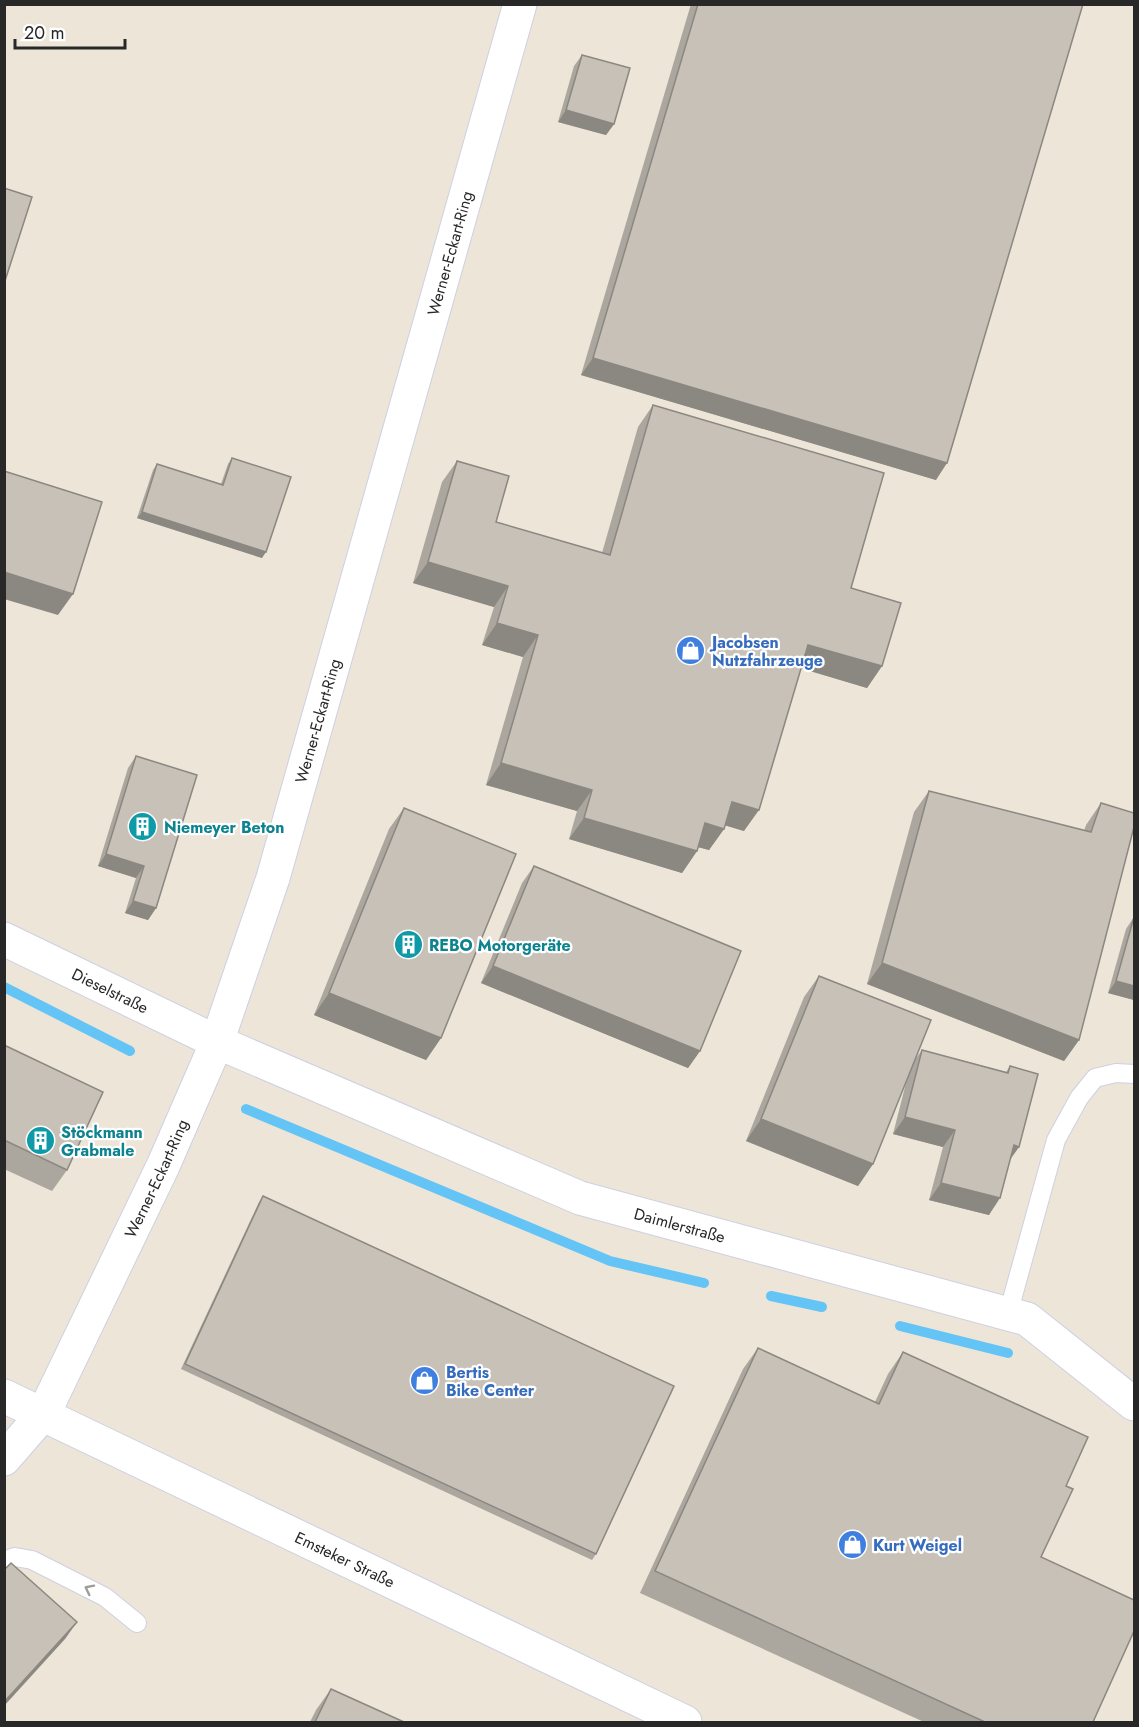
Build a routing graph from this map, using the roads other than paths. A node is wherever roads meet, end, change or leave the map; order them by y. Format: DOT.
graph roads {
  1 [pos="520,4"];
  2 [pos="4,939"];
  3 [pos="218,1042"];
  4 [pos="1134,1074"];
  5 [pos="1008,1314"];
  6 [pos="4,1396"];
  7 [pos="1134,1404"];
  8 [pos="44,1413"];
  9 [pos="4,1459"];
  10 [pos="4,1561"];
  11 [pos="137,1623"];
  12 [pos="685,1722"];
  1 -- 3 [label="street, Werner-Eckart-Ring"];
  2 -- 3 [label="street, Dieselstraße"];
  3 -- 5 [label="street, Daimlerstraße"];
  3 -- 8 [label="street, Werner-Eckart-Ring"];
  4 -- 5 [label="lane"];
  5 -- 7 [label="street, Daimlerstraße"];
  6 -- 8 [label="street, Emsteker Straße"];
  8 -- 9 [label="street, Werner-Eckart-Ring"];
  8 -- 12 [label="street, Emsteker Straße"];
  11 -- 10 [label="lane, one-way"];
}
